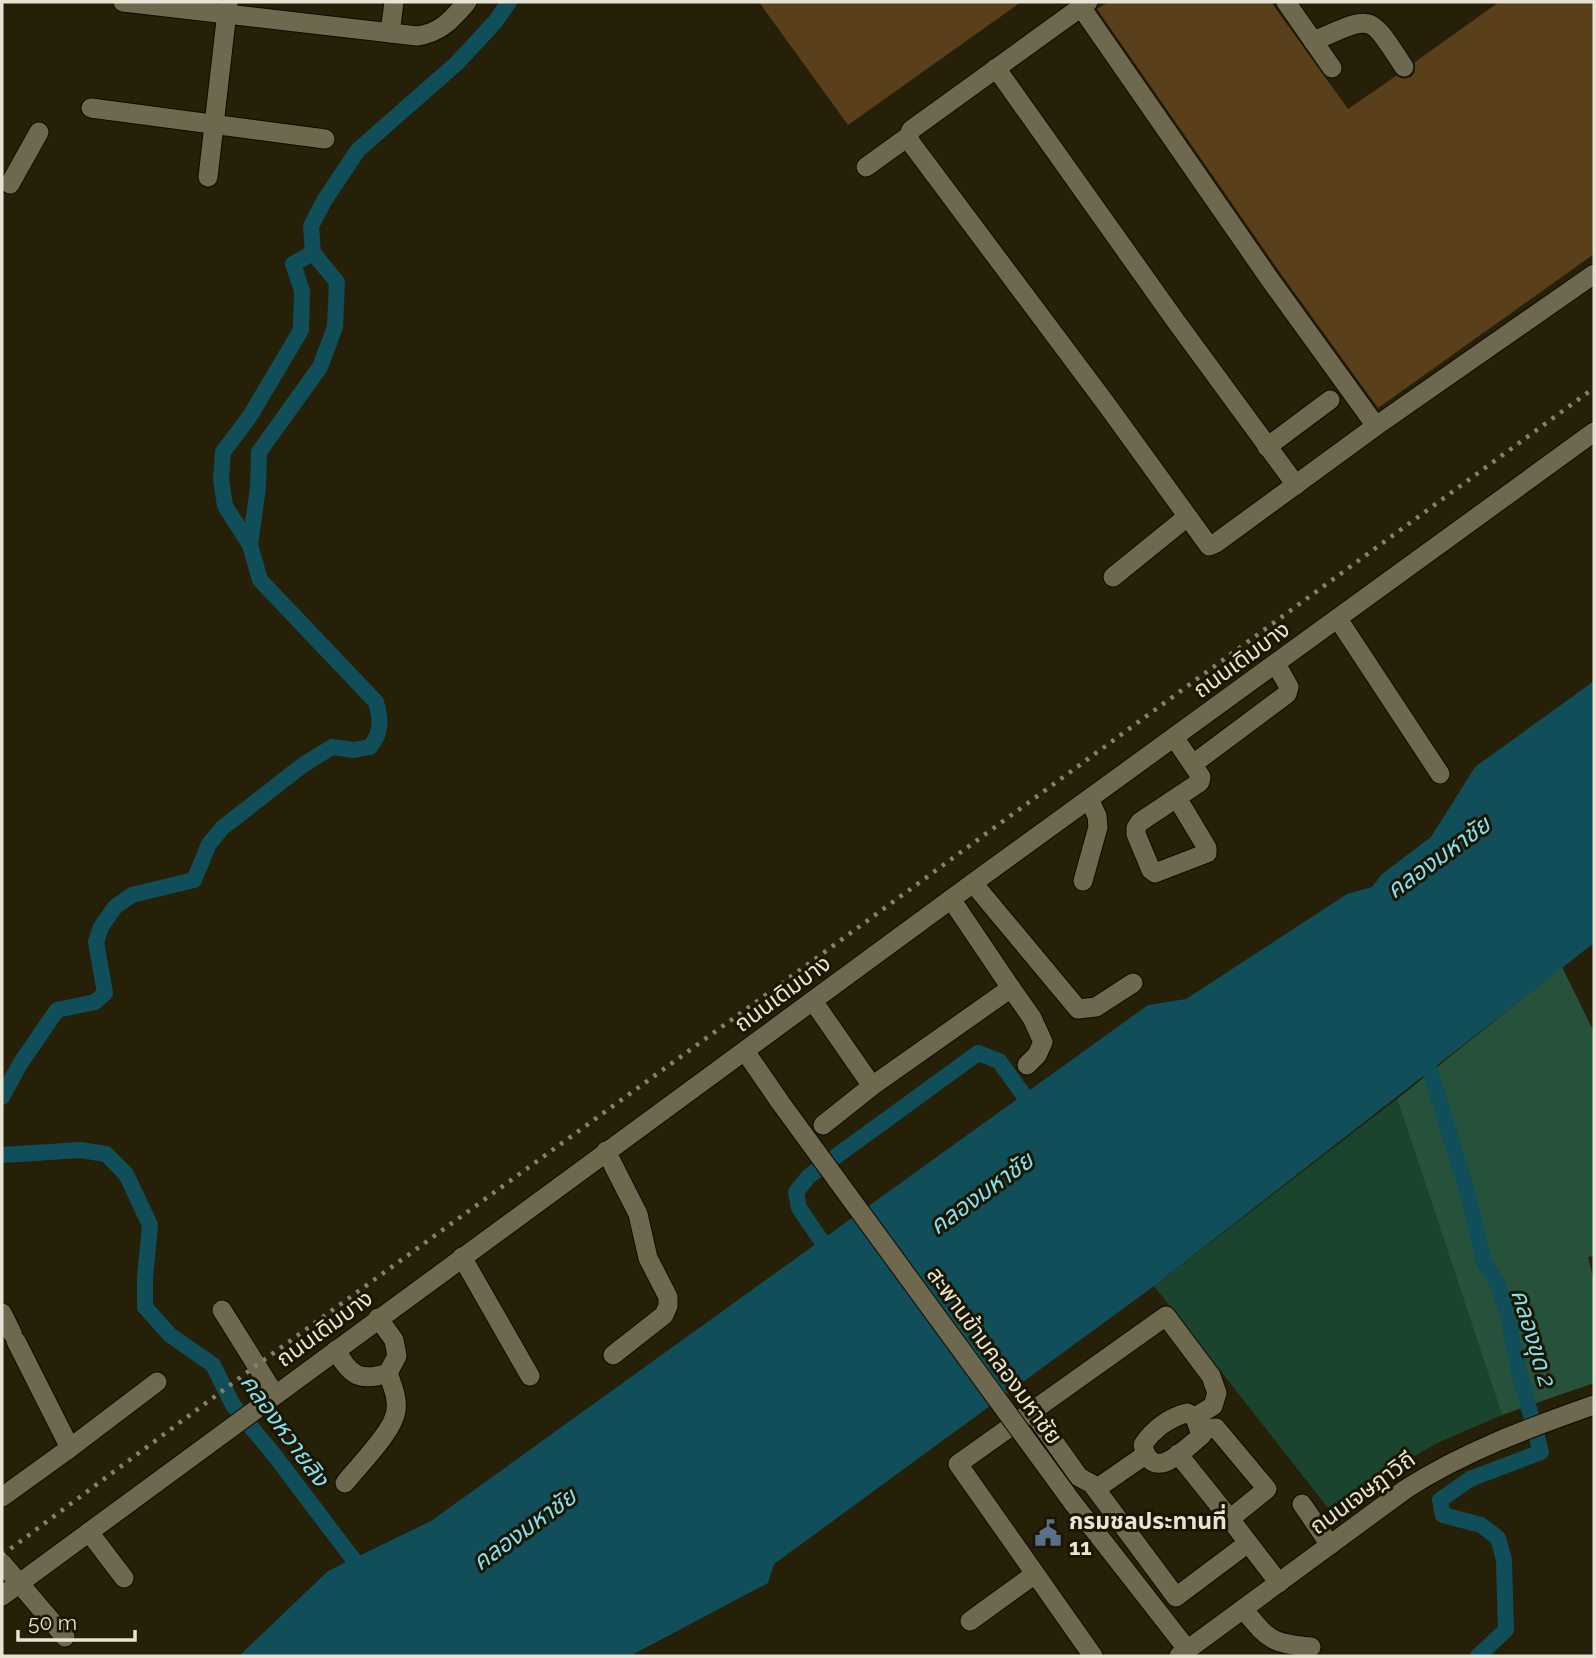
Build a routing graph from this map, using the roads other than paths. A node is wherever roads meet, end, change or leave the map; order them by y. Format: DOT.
graph roads {
  1 [pos="123,2"];
  2 [pos="394,2"];
  3 [pos="467,2"];
  4 [pos="1286,2"];
  5 [pos="1084,4"];
  6 [pos="227,8"];
  7 [pos="390,33"];
  8 [pos="1313,41"];
  9 [pos="1404,67"];
  10 [pos="996,68"];
  11 [pos="1332,68"];
  12 [pos="91,108"];
  13 [pos="214,125"];
  14 [pos="39,132"];
  15 [pos="909,136"];
  16 [pos="325,139"];
  17 [pos="866,167"];
  18 [pos="208,177"];
  19 [pos="5,186"];
  20 [pos="1594,274"];
  21 [pos="1330,400"];
  22 [pos="1376,426"];
  23 [pos="1594,432"];
  24 [pos="1267,447"];
  25 [pos="1296,485"];
  26 [pos="1186,517"];
  27 [pos="1112,577"];
  28 [pos="1338,619"];
  29 [pos="1276,664"];
  30 [pos="1174,737"];
  31 [pos="1193,764"];
  32 [pos="1440,774"];
  33 [pos="1177,797"];
  34 [pos="1089,799"];
  35 [pos="1083,881"];
  36 [pos="973,883"];
  37 [pos="951,899"];
  38 [pos="1133,983"];
  39 [pos="1011,988"];
  40 [pos="813,1001"];
  41 [pos="745,1051"];
  42 [pos="1027,1065"];
  43 [pos="872,1086"];
  44 [pos="823,1125"];
  45 [pos="607,1151"];
  46 [pos="462,1257"];
  47 [pos="222,1310"];
  48 [pos="2,1313"];
  49 [pos="378,1318"];
  50 [pos="336,1350"];
  51 [pos="613,1355"];
  52 [pos="388,1373"];
  53 [pos="530,1376"];
  54 [pos="157,1382"];
  55 [pos="275,1395"];
  56 [pos="1594,1405"];
  57 [pos="1032,1412"];
  58 [pos="1198,1424"];
  59 [pos="70,1448"];
  60 [pos="1178,1454"];
  61 [pos="1145,1455"];
  62 [pos="345,1483"];
  63 [pos="1096,1489"];
  64 [pos="2,1497"];
  65 [pos="1302,1504"];
  66 [pos="1230,1519"];
  67 [pos="89,1532"];
  68 [pos="1248,1543"];
  69 [pos="1330,1545"];
  70 [pos="2,1563"];
  71 [pos="1035,1574"];
  72 [pos="124,1578"];
  73 [pos="20,1583"];
  74 [pos="1279,1583"];
  75 [pos="2,1596"];
  76 [pos="1242,1609"];
  77 [pos="970,1621"];
  78 [pos="65,1637"];
  79 [pos="1311,1647"];
  80 [pos="1183,1653"];
  81 [pos="1093,1656"];
  1 -- 6 [label="street"];
  2 -- 7 [label="street"];
  3 -- 7 [label="street"];
  4 -- 8 [label="street"];
  5 -- 10 [label="street"];
  5 -- 22 [label="street"];
  6 -- 7 [label="street"];
  6 -- 13 [label="street"];
  8 -- 9 [label="street"];
  8 -- 11 [label="street"];
  10 -- 15 [label="street"];
  10 -- 24 [label="street"];
  12 -- 13 [label="street"];
  13 -- 16 [label="street"];
  13 -- 18 [label="street"];
  14 -- 19 [label="street"];
  15 -- 17 [label="street"];
  15 -- 26 [label="street"];
  20 -- 22 [label="street"];
  21 -- 24 [label="street"];
  22 -- 25 [label="street"];
  23 -- 28 [label="street, ถนนเดิมบาง"];
  24 -- 25 [label="street"];
  25 -- 26 [label="street"];
  26 -- 27 [label="street"];
  28 -- 29 [label="street, ถนนเดิมบาง"];
  28 -- 32 [label="street"];
  29 -- 30 [label="street, ถนนเดิมบาง"];
  29 -- 31 [label="street"];
  30 -- 31 [label="street"];
  30 -- 34 [label="street, ถนนเดิมบาง"];
  31 -- 33 [label="street"];
  34 -- 35 [label="street"];
  34 -- 36 [label="street, ถนนเดิมบาง"];
  36 -- 37 [label="street, ถนนเดิมบาง"];
  36 -- 38 [label="street"];
  37 -- 39 [label="street"];
  37 -- 40 [label="street, ถนนเดิมบาง"];
  39 -- 42 [label="street"];
  39 -- 43 [label="street"];
  40 -- 41 [label="street, ถนนเดิมบาง"];
  40 -- 43 [label="street"];
  41 -- 45 [label="street, ถนนเดิมบาง"];
  41 -- 80 [label="street, สะพานข้ามคลองมหาชัย, bridge"];
  43 -- 44 [label="street"];
  45 -- 46 [label="street, ถนนเดิมบาง"];
  45 -- 51 [label="street"];
  46 -- 49 [label="street, ถนนเดิมบาง"];
  46 -- 53 [label="street"];
  47 -- 55 [label="street"];
  48 -- 59 [label="street"];
  49 -- 50 [label="street, ถนนเดิมบาง"];
  49 -- 52 [label="street"];
  50 -- 52 [label="street"];
  50 -- 55 [label="street, ถนนเดิมบาง"];
  52 -- 62 [label="street"];
  54 -- 59 [label="street"];
  55 -- 67 [label="street, ถนนเดิมบาง"];
  56 -- 69 [label="street, ถนนเจษฎาวิถี"];
  57 -- 58 [label="street"];
  57 -- 63 [label="street"];
  57 -- 71 [label="street"];
  58 -- 60 [label="street"];
  58 -- 61 [label="street"];
  58 -- 66 [label="street"];
  59 -- 64 [label="street"];
  60 -- 61 [label="street"];
  60 -- 66 [label="street"];
  61 -- 63 [label="street"];
  63 -- 68 [label="street"];
  65 -- 69 [label="street"];
  66 -- 68 [label="street"];
  67 -- 72 [label="street"];
  67 -- 73 [label="street, ถนนเดิมบาง"];
  68 -- 74 [label="street"];
  69 -- 74 [label="street, ถนนเจษฎาวิถี"];
  70 -- 73 [label="street"];
  71 -- 77 [label="street"];
  71 -- 81 [label="street"];
  73 -- 75 [label="street, ถนนเดิมบาง"];
  73 -- 78 [label="street"];
  74 -- 76 [label="street, ถนนเจษฎาวิถี"];
  76 -- 79 [label="street"];
  76 -- 80 [label="street, ถนนเจษฎาวิถี"];
}
